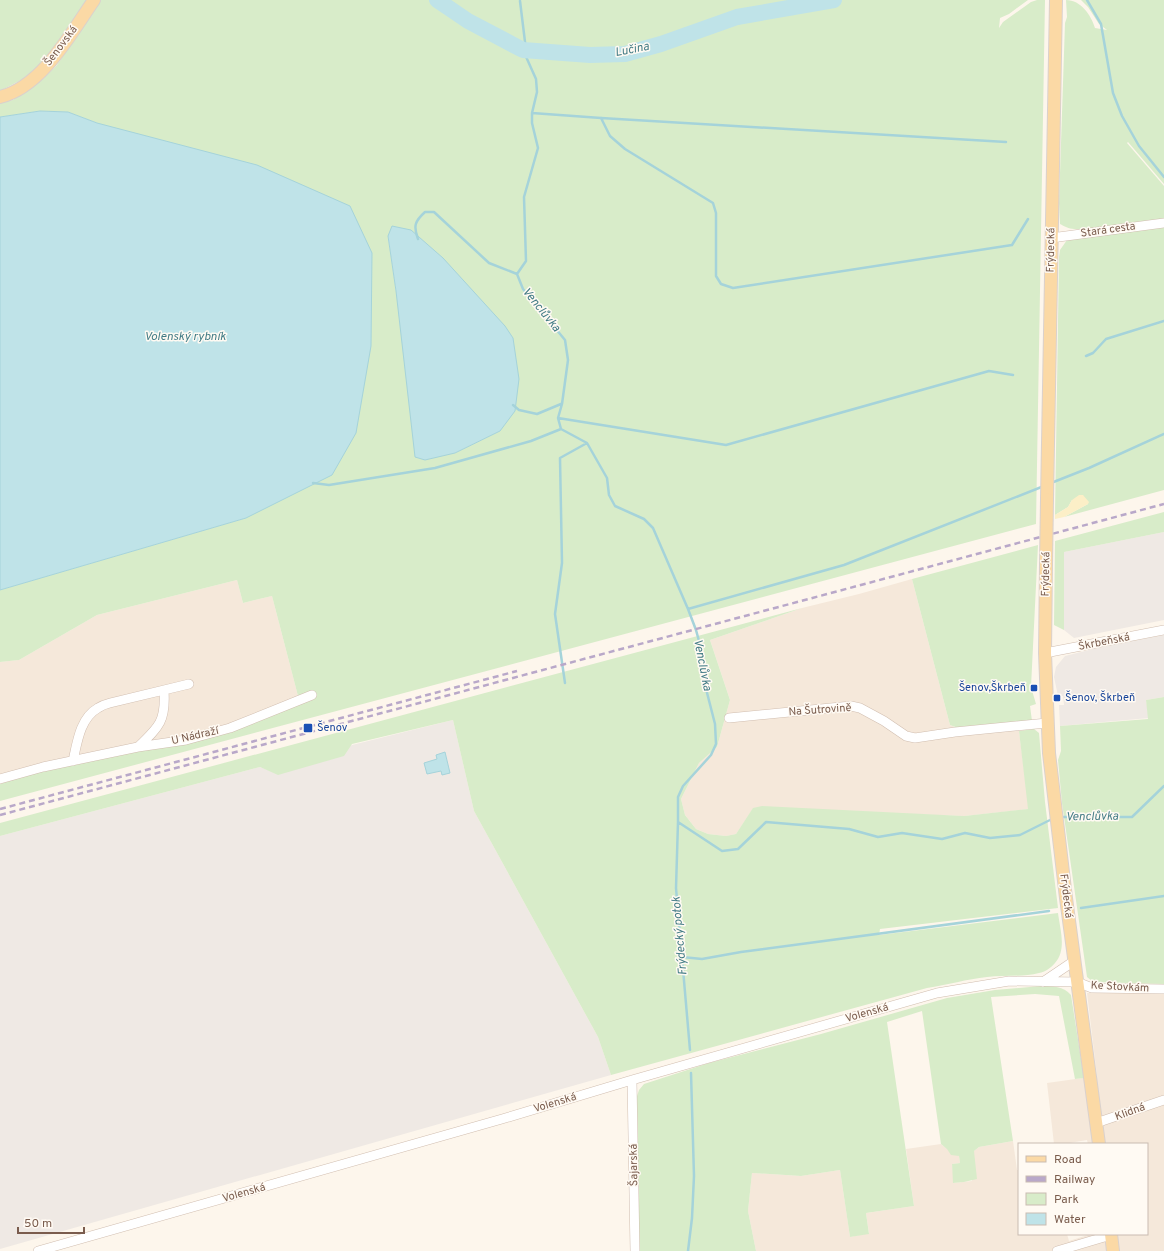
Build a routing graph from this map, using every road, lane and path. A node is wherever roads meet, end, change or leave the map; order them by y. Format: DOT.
graph roads {
  1 [pos="94,0"];
  2 [pos="1056,0"];
  3 [pos="0,97"];
  4 [pos="1164,222"];
  5 [pos="1051,238"];
  6 [pos="1164,630"];
  7 [pos="1045,654"];
  8 [pos="189,684"];
  9 [pos="164,691"];
  10 [pos="312,695"];
  11 [pos="729,718"];
  12 [pos="1047,723"];
  13 [pos="138,747"];
  14 [pos="73,761"];
  15 [pos="0,779"];
  16 [pos="1074,961"];
  17 [pos="1043,982"];
  18 [pos="1077,982"];
  19 [pos="1164,988"];
  20 [pos="632,1080"];
  21 [pos="1164,1100"];
  22 [pos="1096,1123"];
  23 [pos="1099,1143"];
  24 [pos="1108,1235"];
  25 [pos="1111,1235"];
  26 [pos="38,1251"];
  27 [pos="635,1251"];
  28 [pos="1057,1251"];
  29 [pos="1113,1251"];
  1 -- 3 [label="main road, Šenovská"];
  2 -- 5 [label="main road, Frýdecká"];
  4 -- 5 [label="street, Stará cesta"];
  5 -- 7 [label="main road, Frýdecká, bridge"];
  6 -- 7 [label="street, Škrbeňská"];
  7 -- 12 [label="main road, Frýdecká"];
  8 -- 9 [label="street"];
  9 -- 13 [label="street"];
  9 -- 14 [label="street"];
  10 -- 13 [label="street, U Nádraží"];
  11 -- 12 [label="street, Na Šutrovině"];
  12 -- 16 [label="main road, Frýdecká"];
  13 -- 14 [label="street, U Nádraží"];
  14 -- 15 [label="street, U Nádraží"];
  16 -- 17 [label="street"];
  16 -- 18 [label="main road, Frýdecká"];
  17 -- 18 [label="street, Volenská"];
  17 -- 20 [label="street, Volenská"];
  18 -- 19 [label="street, Ke Stovkám"];
  18 -- 22 [label="main road, Frýdecká"];
  20 -- 26 [label="street, Volenská"];
  20 -- 27 [label="street, Šajarská"];
  21 -- 22 [label="street, Klidná"];
  22 -- 23 [label="main road, Frýdecká"];
  24 -- 28 [label="street"];
  25 -- 29 [label="main road"];
}
